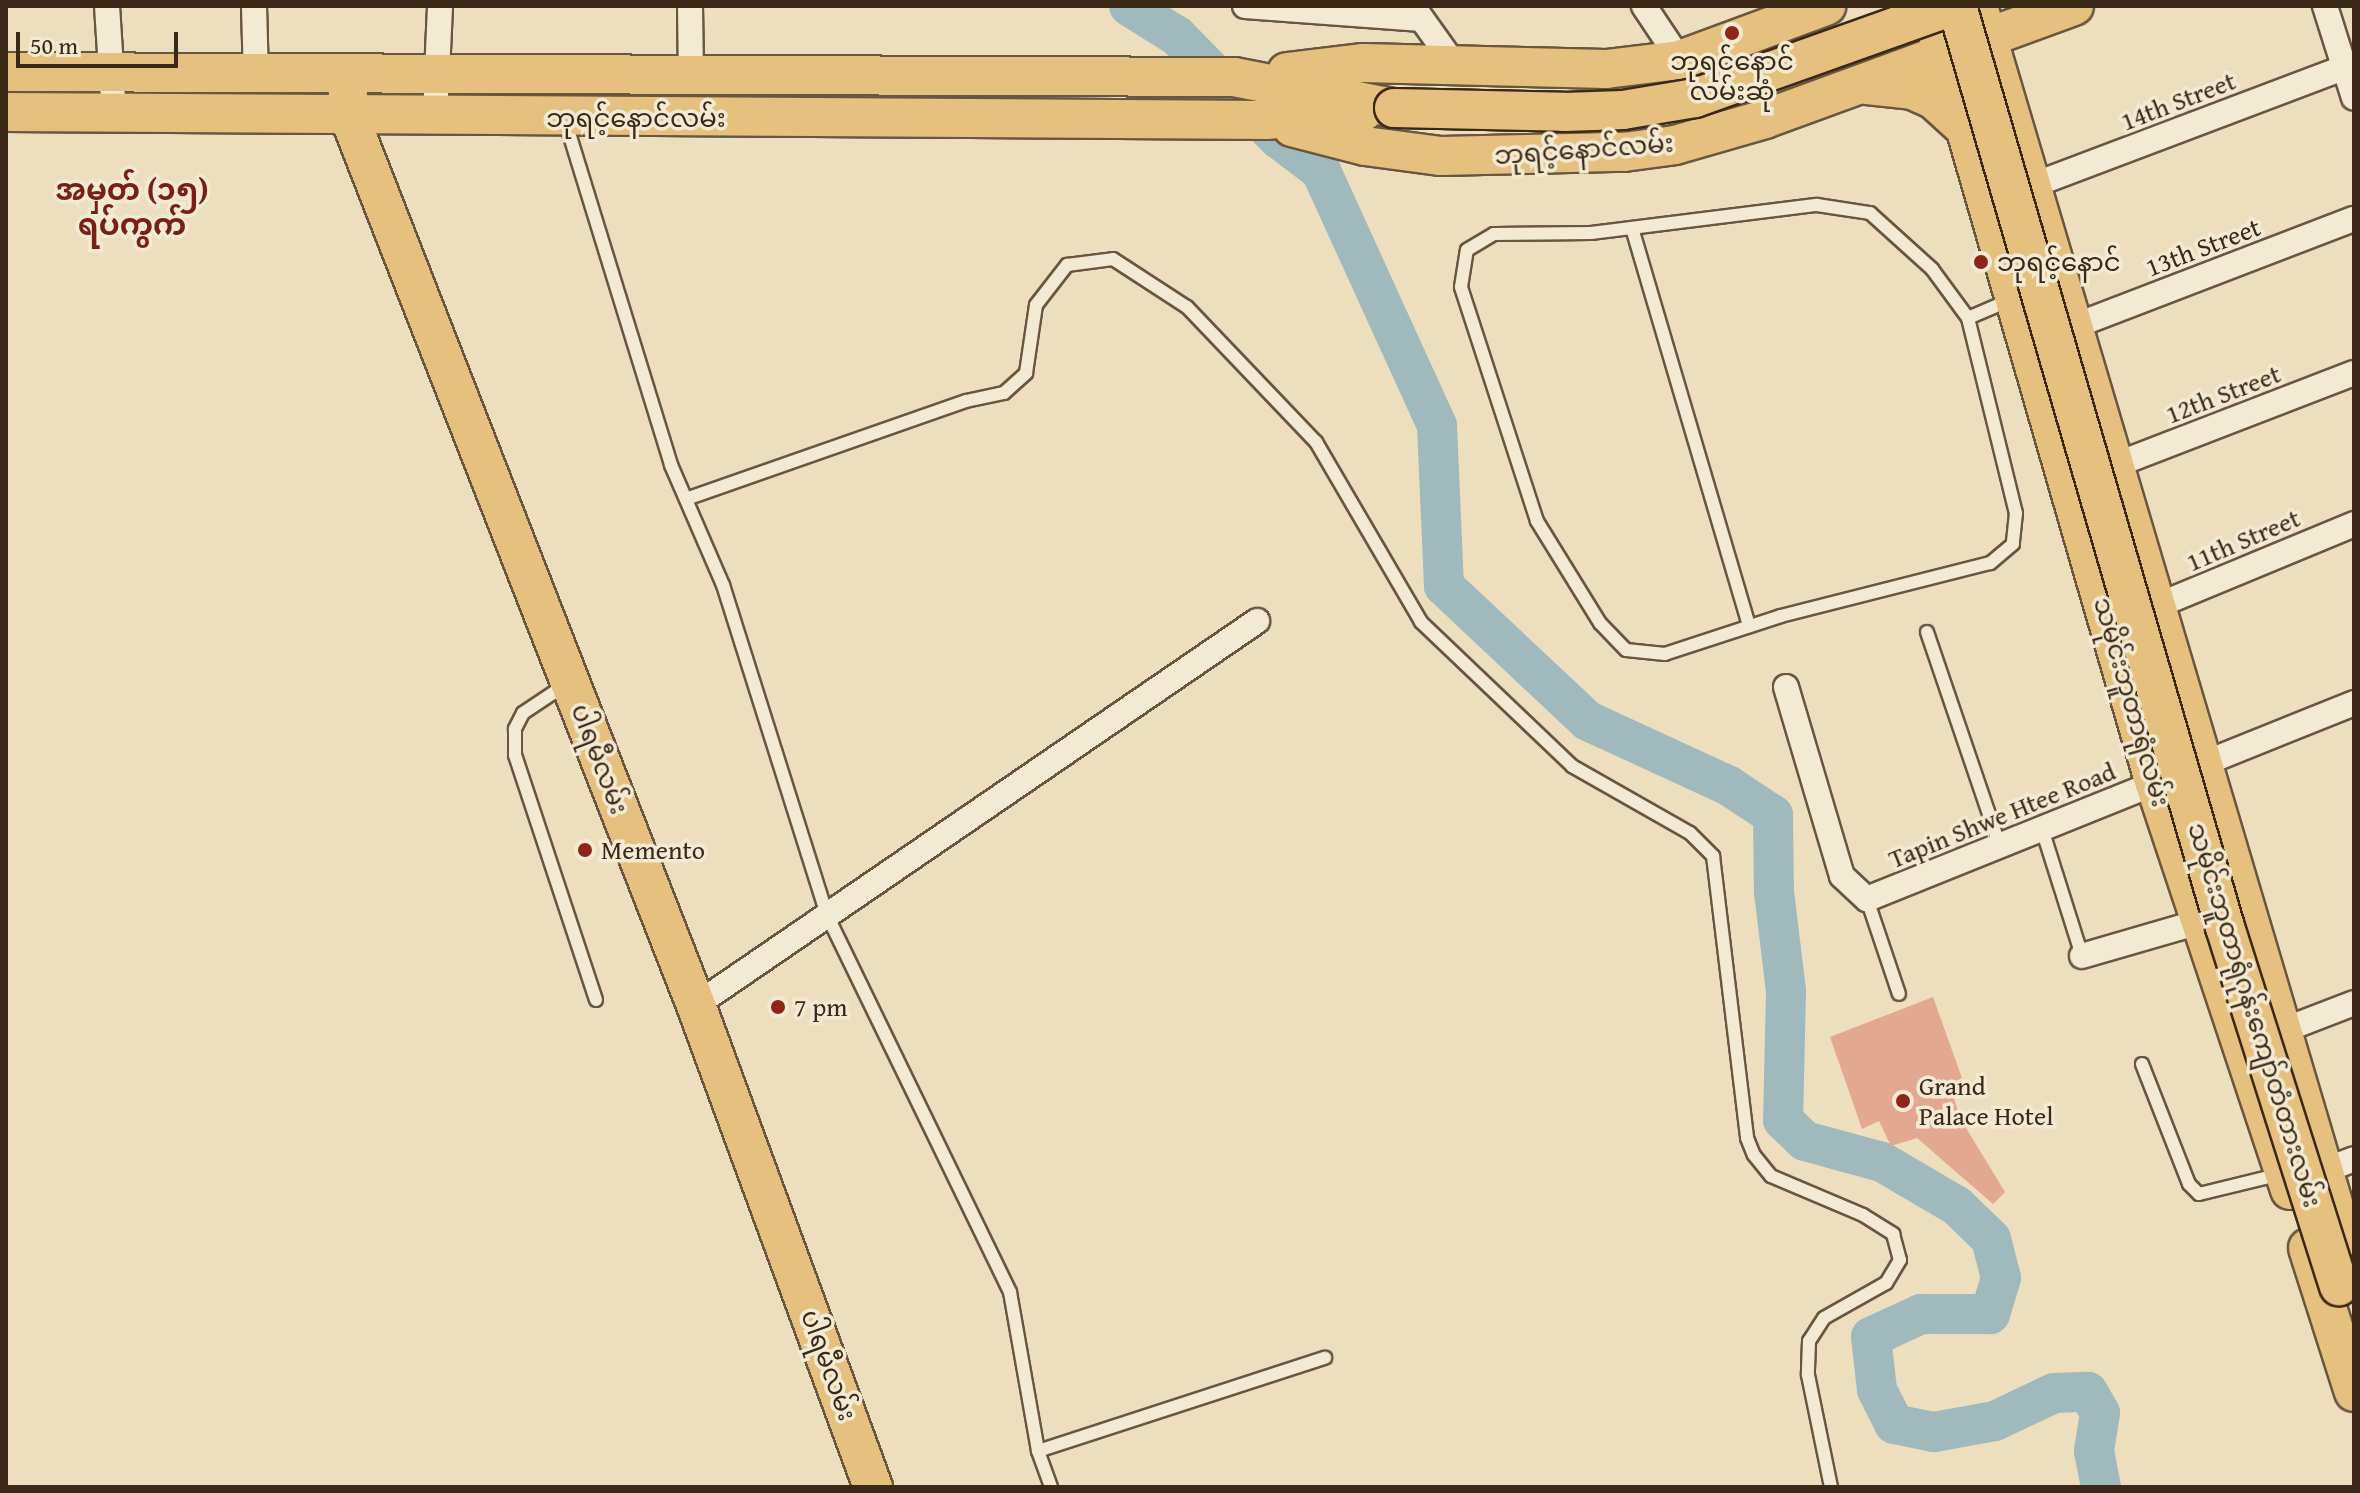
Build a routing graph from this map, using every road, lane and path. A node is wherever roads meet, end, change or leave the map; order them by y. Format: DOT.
graph roads {
  1 [pos="107,6"];
  2 [pos="254,6"];
  3 [pos="440,6"];
  4 [pos="690,6"];
  5 [pos="1245,6"];
  6 [pos="1644,6"];
  7 [pos="1826,6"];
  8 [pos="1930,6"];
  9 [pos="1955,6"];
  10 [pos="2074,6"];
  11 [pos="2325,6"];
  12 [pos="1417,12"];
  13 [pos="1793,14"];
  14 [pos="1983,22"];
  15 [pos="1944,55"];
  16 [pos="1680,60"];
  17 [pos="2349,66"];
  18 [pos="1457,68"];
  19 [pos="6,72"];
  20 [pos="691,74"];
  21 [pos="114,75"];
  22 [pos="435,75"];
  23 [pos="544,75"];
  24 [pos="347,77"];
  25 [pos="1234,77"];
  26 [pos="1864,85"];
  27 [pos="257,96"];
  28 [pos="2354,98"];
  29 [pos="1394,108"];
  30 [pos="6,112"];
  31 [pos="114,114"];
  32 [pos="349,116"];
  33 [pos="435,117"];
  34 [pos="554,117"];
  35 [pos="1266,120"];
  36 [pos="1966,129"];
  37 [pos="2031,186"];
  38 [pos="2354,219"];
  39 [pos="1632,228"];
  40 [pos="2016,297"];
  41 [pos="1968,318"];
  42 [pos="2072,327"];
  43 [pos="2354,373"];
  44 [pos="2110,458"];
  45 [pos="2063,466"];
  46 [pos="686,499"];
  47 [pos="2354,524"];
  48 [pos="2154,607"];
  49 [pos="1257,621"];
  50 [pos="1749,626"];
  51 [pos="1927,632"];
  52 [pos="570,682"];
  53 [pos="1786,687"];
  54 [pos="2354,703"];
  55 [pos="2202,766"];
  56 [pos="2155,784"];
  57 [pos="2042,829"];
  58 [pos="2000,846"];
  59 [pos="1867,899"];
  60 [pos="827,915"];
  61 [pos="2199,922"];
  62 [pos="2082,956"];
  63 [pos="1899,994"];
  64 [pos="596,1000"];
  65 [pos="2354,1003"];
  66 [pos="696,1005"];
  67 [pos="2279,1032"];
  68 [pos="2142,1064"];
  69 [pos="2338,1165"];
  70 [pos="2284,1173"];
  71 [pos="2345,1295"];
  72 [pos="1325,1358"];
  73 [pos="2354,1392"];
  74 [pos="1038,1451"];
  75 [pos="873,1487"];
  76 [pos="1051,1487"];
  77 [pos="1831,1487"];
  1 -- 21 [label="street"];
  2 -- 27 [label="street"];
  3 -- 22 [label="street"];
  4 -- 20 [label="street"];
  5 -- 12 [label="street"];
  6 -- 16 [label="street"];
  7 -- 13 [label="main road, ဘုရင့်နောင်လမ်း"];
  8 -- 15 [label="main road, သမိုင်းဘူတာရုံလမ်း"];
  9 -- 29 [label="main road, ဘုရင့်နောင်လမ်း, bridge"];
  9 -- 71 [label="main road, သမိုင်းဘူတာရုံဂုန်းကျော်တံတားလမ်း, bridge"];
  10 -- 14 [label="main road, ဘုရင့်နောင်လမ်း"];
  11 -- 17 [label="street"];
  12 -- 18 [label="street"];
  13 -- 16 [label="main road, ဘုရင့်နောင်လမ်း"];
  14 -- 15 [label="main road, ဘုရင့်နောင်လမ်း"];
  14 -- 37 [label="main road, သမိုင်းဘူတာရုံလမ်း"];
  15 -- 26 [label="main road, ဘုရင့်နောင်လမ်း"];
  15 -- 36 [label="main road, သမိုင်းဘူတာရုံလမ်း"];
  16 -- 18 [label="main road, ဘုရင့်နောင်လမ်း"];
  17 -- 28 [label="street"];
  17 -- 37 [label="street, 14th Street"];
  18 -- 25 [label="main road, ဘုရင့်နောင်လမ်း"];
  19 -- 21 [label="main road, ဘုရင့်နောင်လမ်း"];
  20 -- 23 [label="main road, ဘုရင့်နောင်လမ်း"];
  20 -- 25 [label="main road, ဘုရင့်နောင်လမ်း"];
  21 -- 27 [label="main road, ဘုရင့်နောင်လမ်း"];
  21 -- 31 [label="street"];
  22 -- 23 [label="main road, ဘုရင့်နောင်လမ်း"];
  22 -- 24 [label="main road, ဘုရင့်နောင်လမ်း"];
  22 -- 33 [label="street"];
  23 -- 34 [label="main road"];
  24 -- 27 [label="main road, ဘုရင့်နောင်လမ်း"];
  24 -- 32 [label="main road, ပါရမီလမ်း"];
  25 -- 29 [label="main road, ဘုရင့်နောင်လမ်း"];
  26 -- 35 [label="main road, ဘုရင့်နောင်လမ်း"];
  26 -- 36 [label="main road"];
  27 -- 31 [label="main road, ဘုရင့်နောင်လမ်း"];
  27 -- 32 [label="main road, ဘုရင့်နောင်လမ်း"];
  29 -- 35 [label="main road, ဘုရင့်နောင်လမ်း"];
  30 -- 31 [label="main road, ဘုရင့်နောင်လမ်း"];
  32 -- 33 [label="main road, ဘုရင့်နောင်လမ်း"];
  32 -- 52 [label="main road, ပါရမီလမ်း"];
  33 -- 34 [label="main road, ဘုရင့်နောင်လမ်း"];
  34 -- 35 [label="main road, ဘုရင့်နောင်လမ်း"];
  34 -- 46 [label="lane"];
  36 -- 40 [label="main road, သမိုင်းဘူတာရုံလမ်း"];
  37 -- 42 [label="main road, သမိုင်းဘူတာရုံလမ်း"];
  38 -- 42 [label="street, 13th Street"];
  39 -- 41 [label="lane"];
  39 -- 50 [label="lane"];
  39 -- 50 [label="lane"];
  40 -- 41 [label="lane"];
  40 -- 45 [label="main road, သမိုင်းဘူတာရုံလမ်း"];
  41 -- 50 [label="lane"];
  42 -- 44 [label="main road, သမိုင်းဘူတာရုံလမ်း"];
  43 -- 44 [label="street, 12th Street"];
  44 -- 45 [label="main road"];
  44 -- 48 [label="main road, သမိုင်းဘူတာရုံလမ်း"];
  45 -- 56 [label="main road, သမိုင်းဘူတာရုံလမ်း"];
  46 -- 60 [label="lane"];
  46 -- 77 [label="lane"];
  47 -- 48 [label="street, 11th Street"];
  48 -- 55 [label="main road, သမိုင်းဘူတာရုံလမ်း"];
  49 -- 60 [label="street"];
  51 -- 58 [label="lane"];
  52 -- 64 [label="lane"];
  52 -- 66 [label="main road, ပါရမီလမ်း"];
  53 -- 59 [label="street"];
  54 -- 55 [label="street, Tapin Shwe Htee Road"];
  55 -- 56 [label="street, Tapin Shwe Htee Road"];
  55 -- 67 [label="main road, သမိုင်းဘူတာရုံလမ်း"];
  56 -- 57 [label="street, Tapin Shwe Htee Road"];
  56 -- 61 [label="main road, သမိုင်းဘူတာရုံလမ်း"];
  57 -- 58 [label="street, Tapin Shwe Htee Road"];
  57 -- 62 [label="lane"];
  58 -- 59 [label="street, Tapin Shwe Htee Road"];
  59 -- 63 [label="lane"];
  60 -- 66 [label="street"];
  60 -- 74 [label="lane"];
  61 -- 62 [label="street"];
  61 -- 70 [label="main road, သမိုင်းဘူတာရုံလမ်း"];
  65 -- 67 [label="street"];
  66 -- 75 [label="main road, ပါရမီလမ်း"];
  67 -- 69 [label="main road, သမိုင်းဘူတာရုံလမ်း"];
  68 -- 70 [label="lane"];
  69 -- 71 [label="main road, သမိုင်းဘူတာရုံလမ်း"];
  70 -- 71 [label="main road, သမိုင်းဘူတာရုံလမ်း"];
  71 -- 73 [label="main road, သမိုင်းဘူတာရုံလမ်း"];
  72 -- 74 [label="lane"];
  74 -- 76 [label="lane"];
}
